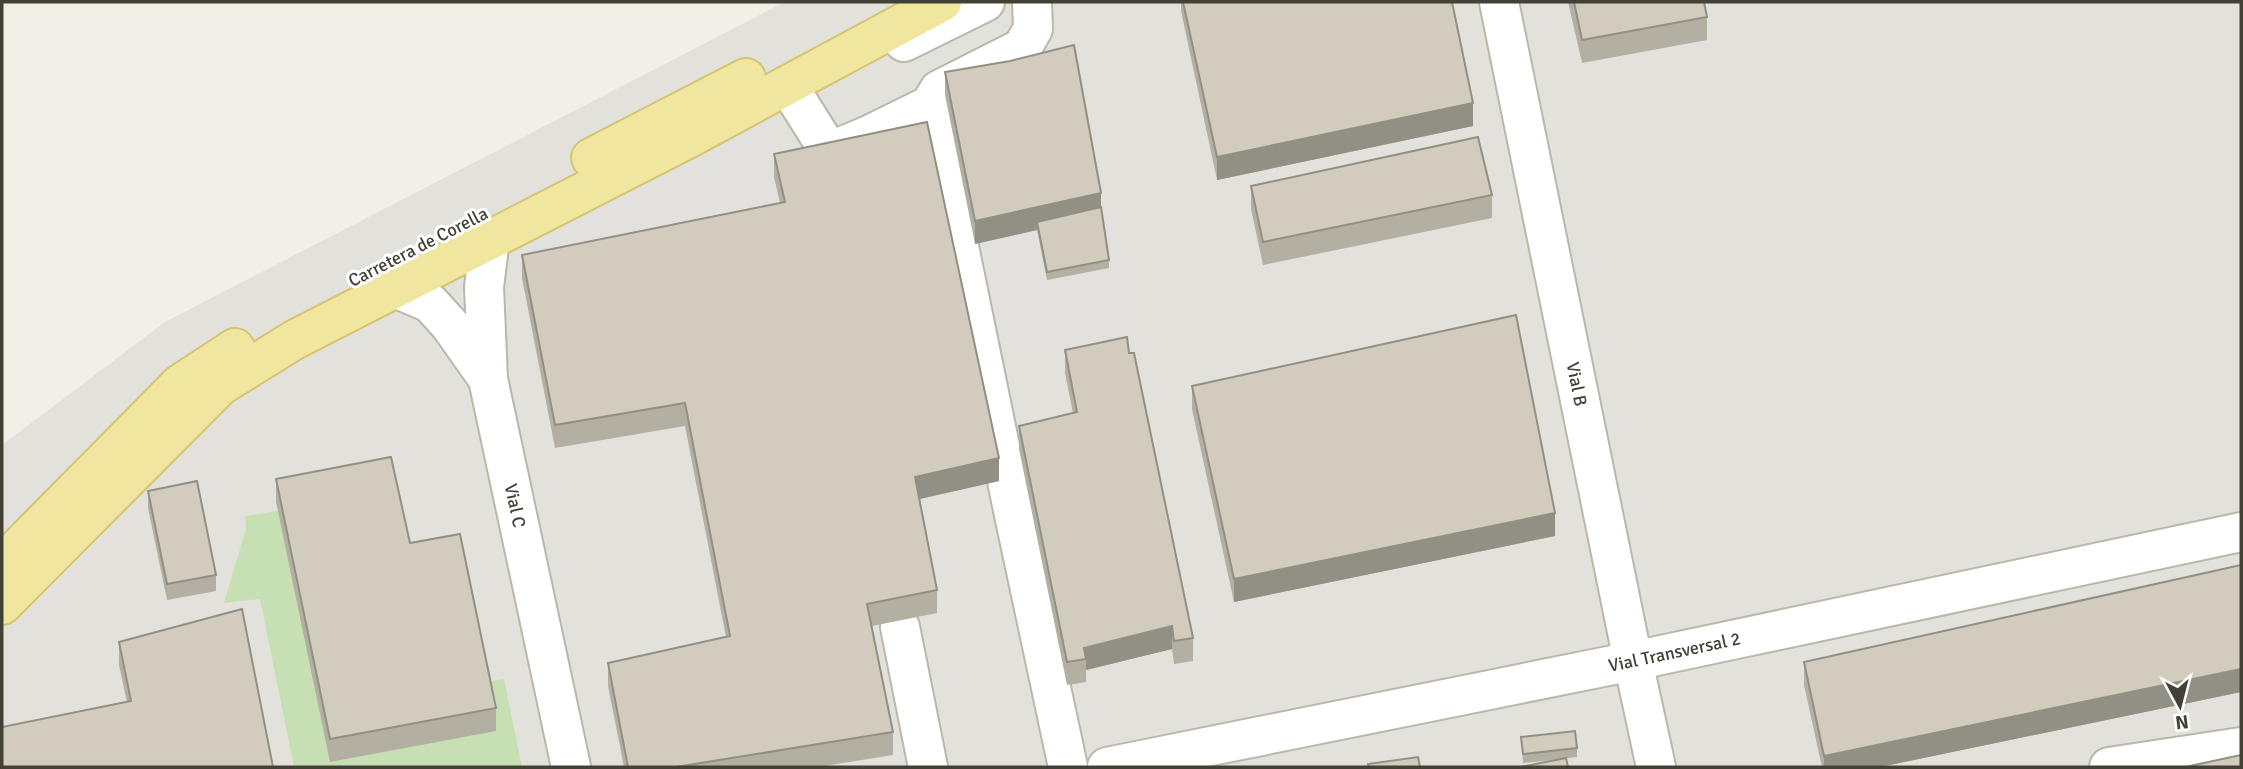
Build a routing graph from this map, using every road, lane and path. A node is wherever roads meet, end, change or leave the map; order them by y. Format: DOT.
graph roads {
  1 [pos="886,2"];
  2 [pos="942,2"];
  3 [pos="985,2"];
  4 [pos="1032,2"];
  5 [pos="1499,2"];
  6 [pos="795,97"];
  7 [pos="930,105"];
  8 [pos="689,138"];
  9 [pos="490,239"];
  10 [pos="395,288"];
  11 [pos="488,379"];
  12 [pos="2241,532"];
  13 [pos="2,564"];
  14 [pos="2,605"];
  15 [pos="900,627"];
  16 [pos="1633,661"];
  17 [pos="2241,747"];
  18 [pos="572,767"];
  19 [pos="928,767"];
  20 [pos="1068,767"];
  21 [pos="1107,767"];
  22 [pos="1656,767"];
  23 [pos="2109,767"];
  1 -- 13 [label="main road, Carretera de Corella"];
  2 -- 8 [label="main road, Carretera de Corella"];
  3 -- 6 [label="street, Carretera de Corella"];
  4 -- 7 [label="street"];
  5 -- 16 [label="street, Vial B"];
  6 -- 7 [label="street"];
  6 -- 8 [label="street, Carretera de Corella"];
  7 -- 20 [label="street"];
  8 -- 9 [label="main road, Carretera de Corella"];
  9 -- 10 [label="main road, Carretera de Corella"];
  9 -- 11 [label="street, Vial C"];
  10 -- 11 [label="street"];
  10 -- 14 [label="main road, Carretera de Corella"];
  11 -- 18 [label="street, Vial C"];
  12 -- 16 [label="street, Vial Transversal 2"];
  15 -- 19 [label="street"];
  16 -- 21 [label="street, Vial Transversal 2"];
  16 -- 22 [label="street, Vial B"];
  17 -- 23 [label="street"];
}
